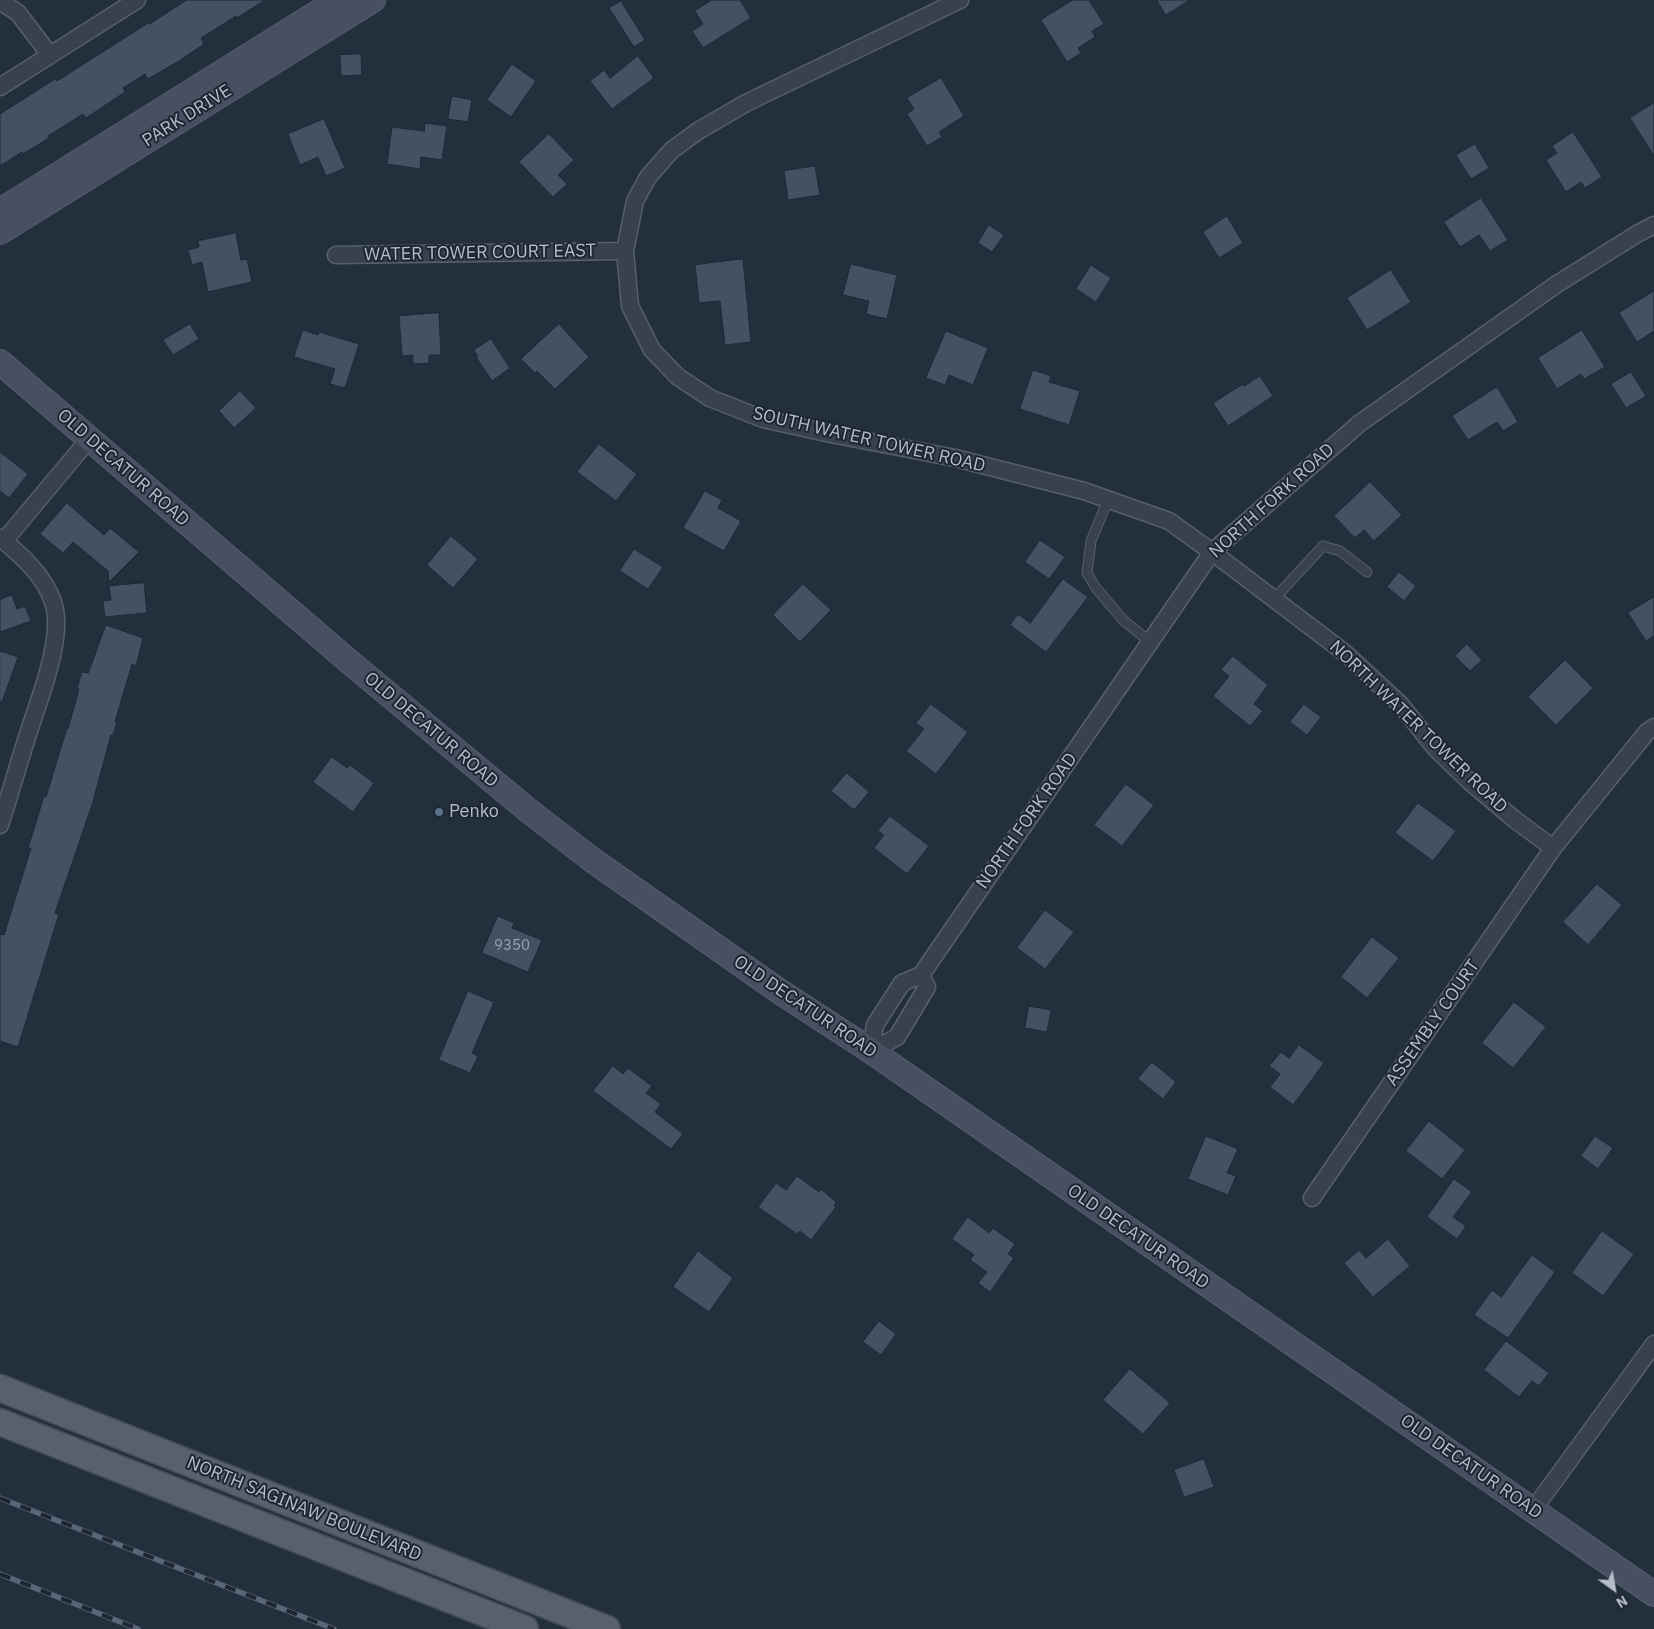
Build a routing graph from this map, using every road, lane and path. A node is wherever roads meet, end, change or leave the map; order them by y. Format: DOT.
graph roads {
  1 [pos="137,0"];
  2 [pos="338,0"];
  3 [pos="373,0"];
  4 [pos="960,0"];
  5 [pos="0,1"];
  6 [pos="50,55"];
  7 [pos="0,87"];
  8 [pos="0,211"];
  9 [pos="1654,225"];
  10 [pos="0,232"];
  11 [pos="624,251"];
  12 [pos="336,255"];
  13 [pos="0,362"];
  14 [pos="90,438"];
  15 [pos="1108,500"];
  16 [pos="2,540"];
  17 [pos="1212,552"];
  18 [pos="1367,572"];
  19 [pos="1274,600"];
  20 [pos="1150,642"];
  21 [pos="1654,727"];
  22 [pos="0,825"];
  23 [pos="1553,848"];
  24 [pos="921,975"];
  25 [pos="871,1051"];
  26 [pos="1312,1198"];
  27 [pos="1654,1344"];
  28 [pos="0,1388"];
  29 [pos="0,1422"];
  30 [pos="1533,1510"];
  31 [pos="1654,1594"];
  32 [pos="525,1629"];
  33 [pos="607,1629"];
  1 -- 6 [label="street"];
  2 -- 8 [label="street, PARK DRIVE"];
  3 -- 10 [label="street, PARK DRIVE"];
  4 -- 11 [label="street, SOUTH WATER TOWER ROAD"];
  5 -- 6 [label="street"];
  6 -- 7 [label="street"];
  9 -- 17 [label="street, NORTH FORK ROAD"];
  11 -- 12 [label="street, WATER TOWER COURT EAST"];
  11 -- 15 [label="street, SOUTH WATER TOWER ROAD"];
  13 -- 14 [label="street, OLD DECATUR ROAD"];
  14 -- 16 [label="street"];
  14 -- 25 [label="street, OLD DECATUR ROAD"];
  15 -- 17 [label="street, SOUTH WATER TOWER ROAD"];
  15 -- 20 [label="lane"];
  16 -- 22 [label="street"];
  17 -- 19 [label="street, NORTH WATER TOWER ROAD"];
  17 -- 20 [label="street, NORTH FORK ROAD"];
  18 -- 19 [label="lane"];
  19 -- 23 [label="street, NORTH WATER TOWER ROAD"];
  20 -- 24 [label="street, NORTH FORK ROAD"];
  21 -- 23 [label="street, ASSEMBLY COURT"];
  23 -- 26 [label="street, ASSEMBLY COURT"];
  24 -- 25 [label="street, NORTH FORK ROAD"];
  24 -- 25 [label="street"];
  25 -- 30 [label="street, OLD DECATUR ROAD"];
  27 -- 30 [label="street"];
  28 -- 33 [label="main road, NORTH SAGINAW BOULEVARD"];
  29 -- 32 [label="main road, NORTH SAGINAW BOULEVARD"];
  30 -- 31 [label="street, OLD DECATUR ROAD"];
}
